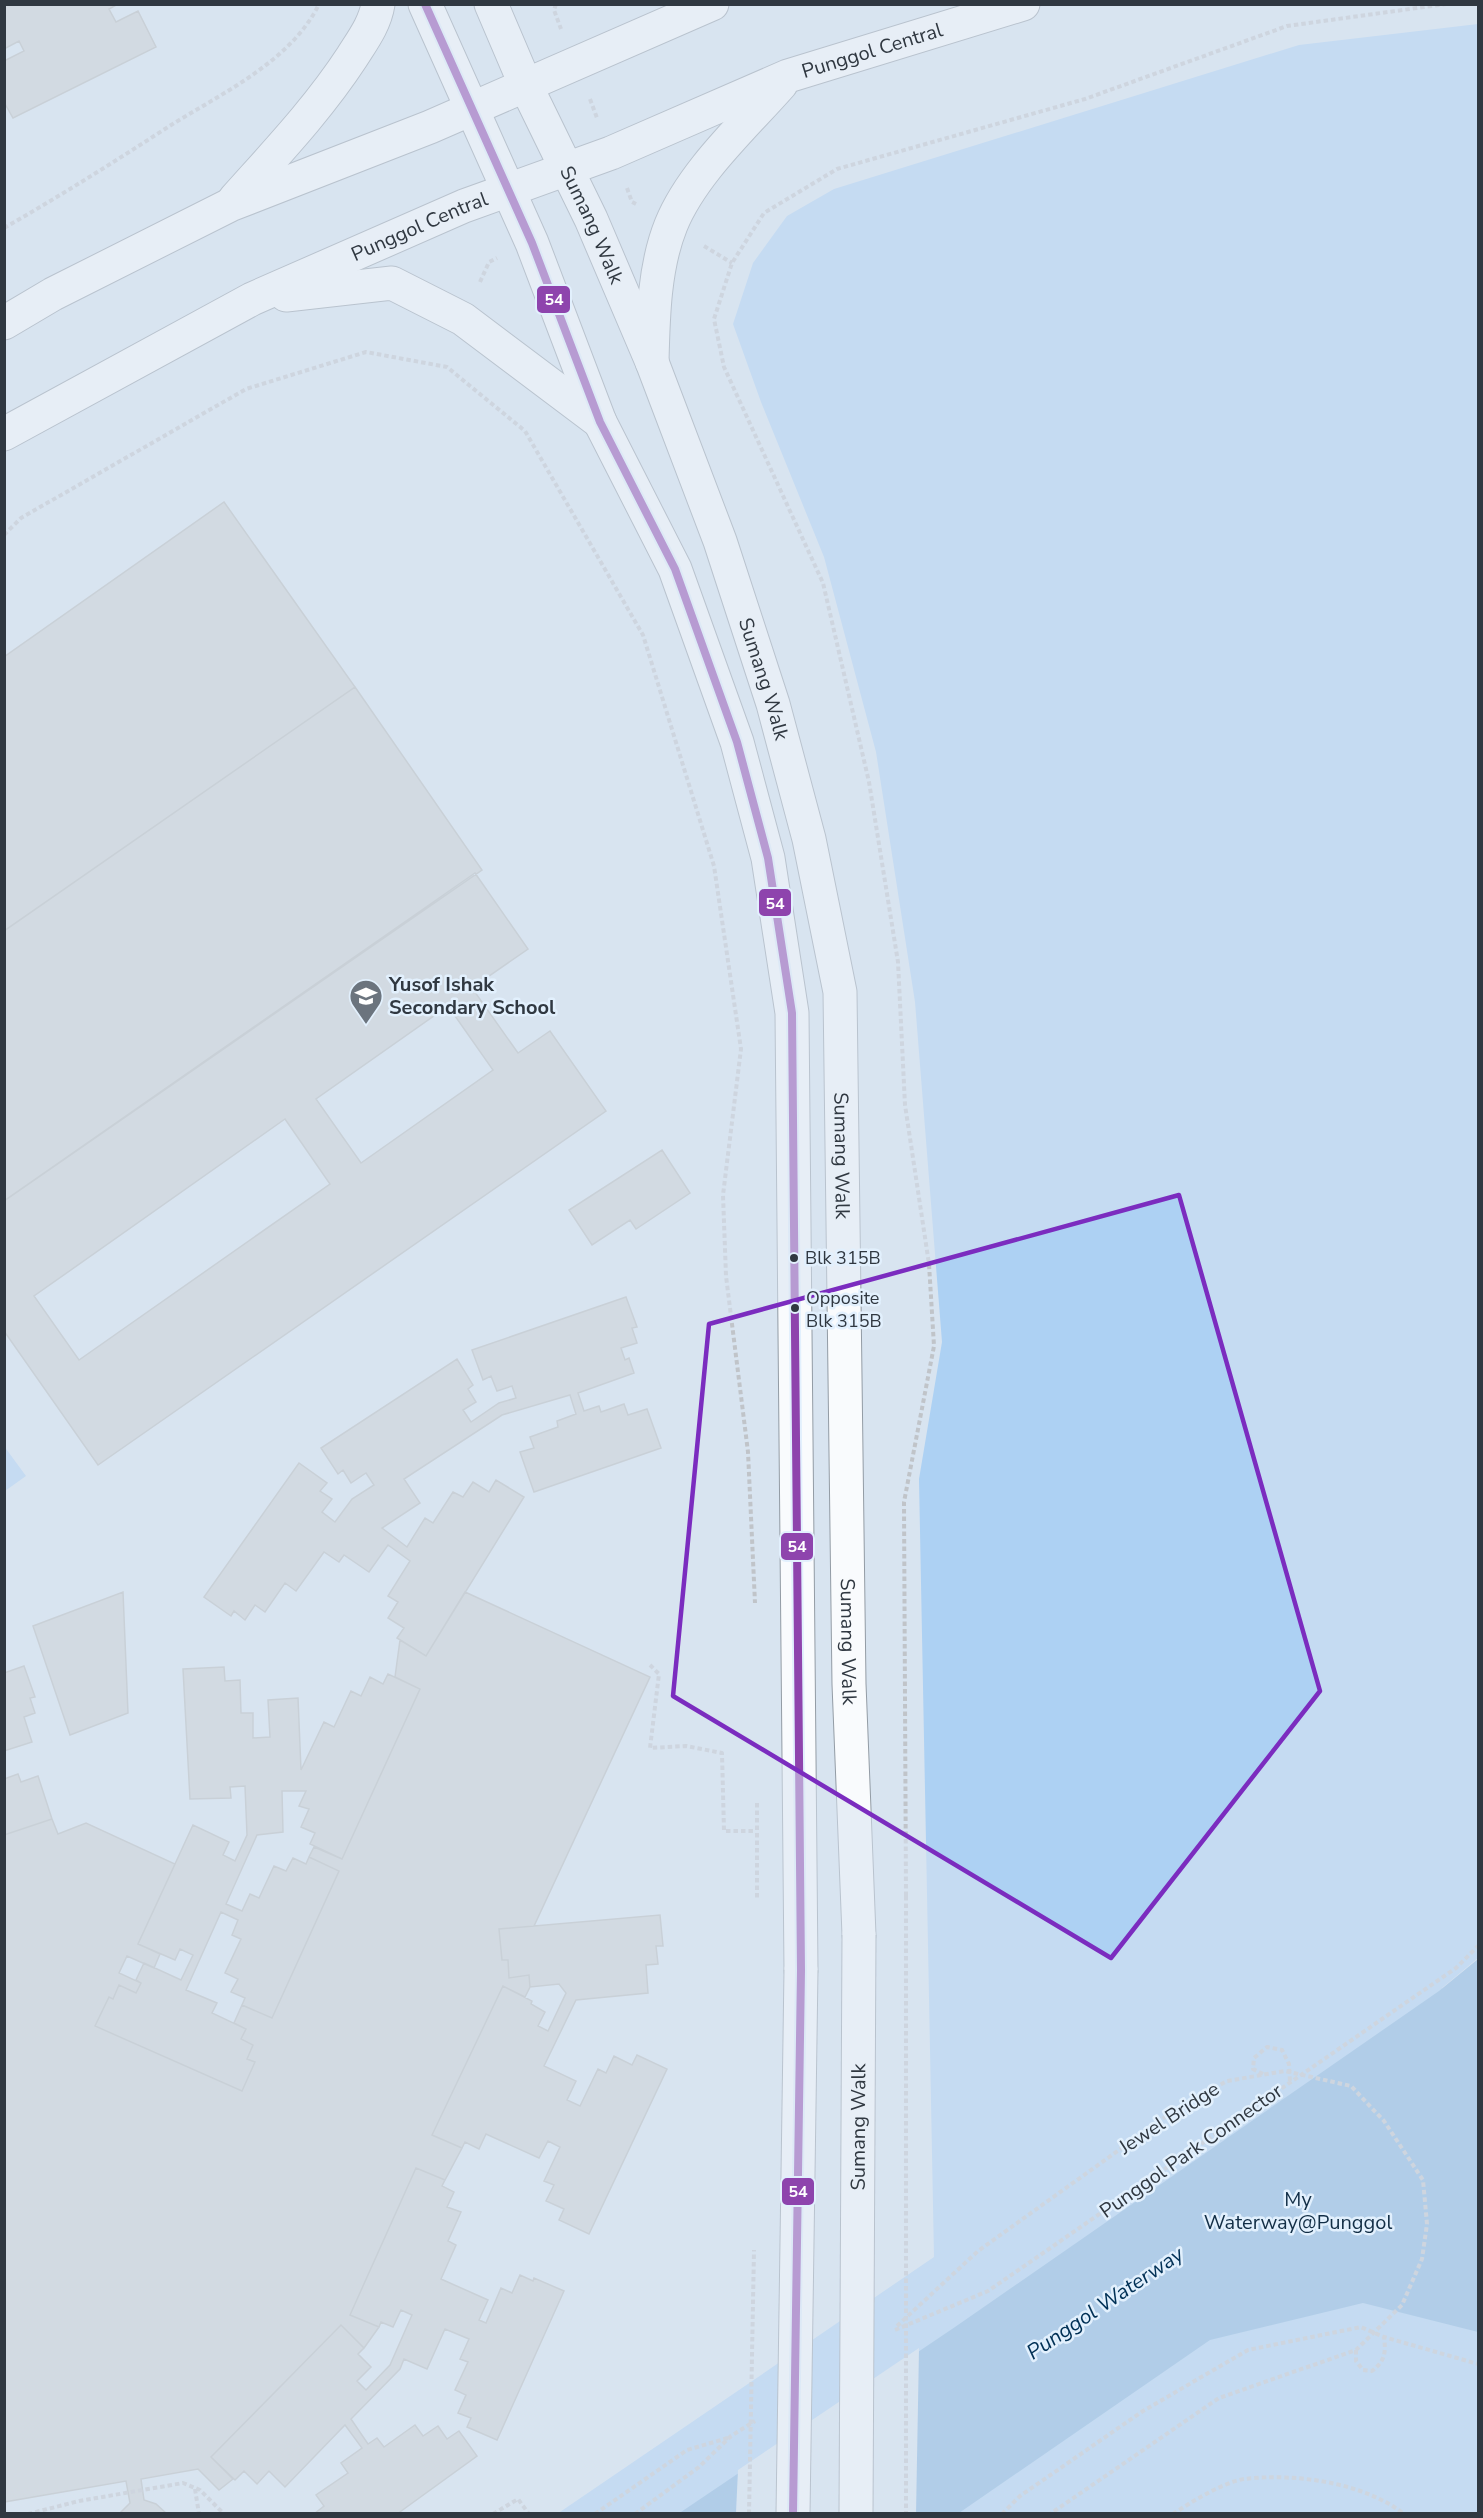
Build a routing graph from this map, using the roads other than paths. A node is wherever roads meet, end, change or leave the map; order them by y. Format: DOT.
graph roads {
  1 [pos="378,4"];
  2 [pos="425,4"];
  3 [pos="491,4"];
  4 [pos="712,4"];
  5 [pos="1023,4"];
  6 [pos="788,76"];
  7 [pos="526,86"];
  8 [pos="473,108"];
  9 [pos="567,169"];
  10 [pos="508,191"];
  11 [pos="230,205"];
  12 [pos="252,299"];
  13 [pos="4,323"];
  14 [pos="652,362"];
  15 [pos="600,422"];
  16 [pos="4,434"];
  17 [pos="793,2514"];
  18 [pos="856,2514"];
  1 -- 11 [label="street"];
  2 -- 8 [label="street"];
  3 -- 7 [label="street, Sumang Walk"];
  4 -- 7 [label="street"];
  5 -- 6 [label="street, Punggol Central"];
  6 -- 9 [label="street, Punggol Central"];
  6 -- 14 [label="street"];
  7 -- 8 [label="street"];
  7 -- 9 [label="street, Sumang Walk"];
  8 -- 10 [label="street"];
  8 -- 11 [label="street"];
  9 -- 10 [label="street, Punggol Central"];
  9 -- 14 [label="street, Sumang Walk"];
  10 -- 12 [label="street, Punggol Central"];
  10 -- 15 [label="street"];
  11 -- 13 [label="street"];
  12 -- 15 [label="street"];
  12 -- 16 [label="street, Punggol Central"];
  14 -- 18 [label="street, Sumang Walk, bridge"];
  15 -- 17 [label="street, bridge"];
}
